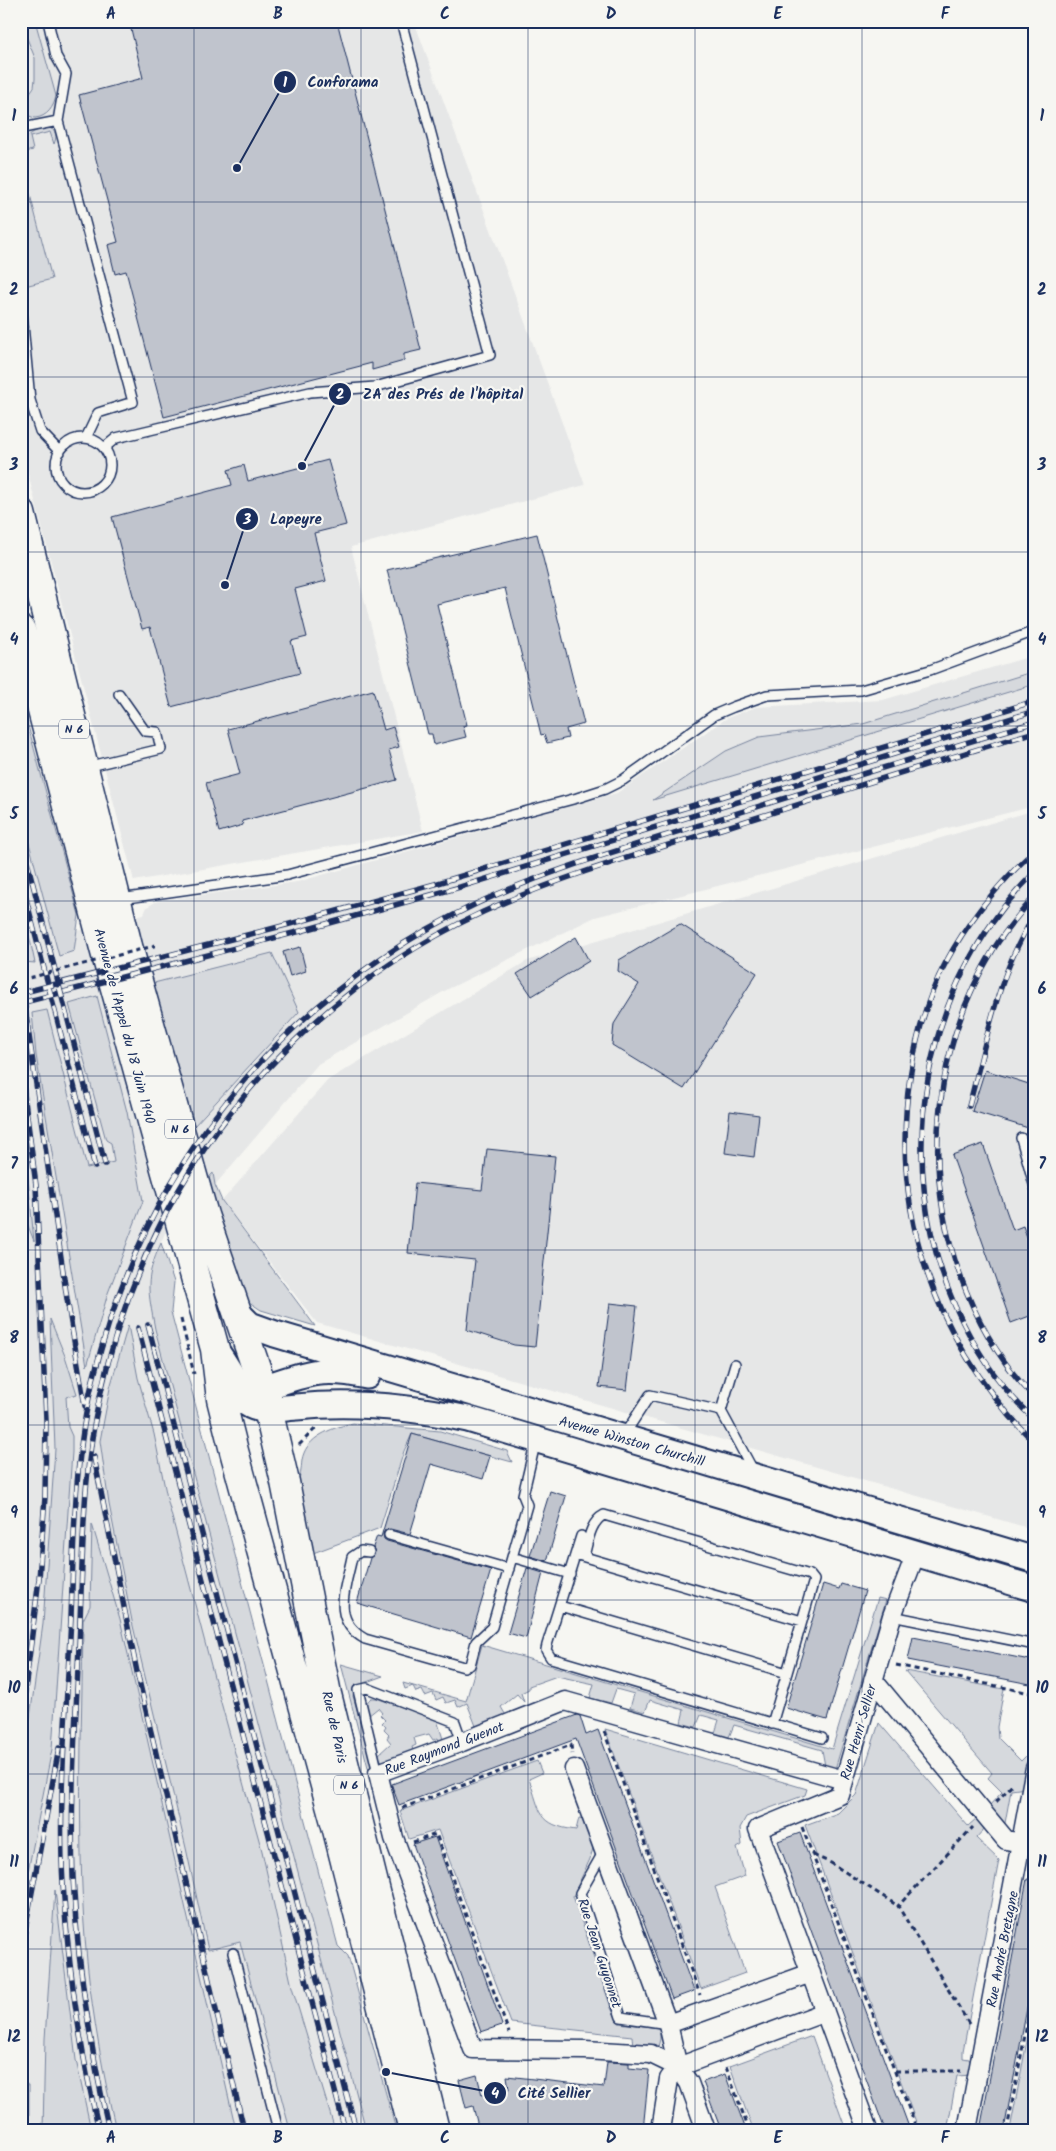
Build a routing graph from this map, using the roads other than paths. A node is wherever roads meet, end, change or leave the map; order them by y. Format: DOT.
graph roads {
  1 [pos="48,21"];
  2 [pos="401,21"];
  3 [pos="58,121"];
  4 [pos="22,128"];
  5 [pos="21,303"];
  6 [pos="86,438"];
  7 [pos="104,448"];
  8 [pos="60,452"];
  9 [pos="21,513"];
  10 [pos="21,630"];
  11 [pos="1035,631"];
  12 [pos="119,694"];
  13 [pos="84,768"];
  14 [pos="116,900"];
  15 [pos="1021,1138"];
  16 [pos="1035,1188"];
  17 [pos="236,1311"];
  18 [pos="215,1349"];
  19 [pos="735,1364"];
  20 [pos="493,1400"];
  21 [pos="260,1401"];
  22 [pos="722,1411"];
  23 [pos="621,1438"];
  24 [pos="536,1440"];
  25 [pos="234,1451"];
  26 [pos="758,1478"];
  27 [pos="389,1535"];
  28 [pos="581,1536"];
  29 [pos="369,1552"];
  30 [pos="916,1553"];
  31 [pos="580,1555"];
  32 [pos="512,1557"];
  33 [pos="1035,1560"];
  34 [pos="509,1569"];
  35 [pos="570,1574"];
  36 [pos="1035,1589"];
  37 [pos="560,1606"];
  38 [pos="892,1616"];
  39 [pos="802,1621"];
  40 [pos="1035,1645"];
  41 [pos="787,1673"];
  42 [pos="873,1680"];
  43 [pos="772,1724"];
  44 [pos="822,1738"];
  45 [pos="462,1742"];
  46 [pos="1035,1768"];
  47 [pos="574,1769"];
  48 [pos="378,1773"];
  49 [pos="844,1780"];
  50 [pos="1022,1843"];
  51 [pos="605,1849"];
  52 [pos="233,1953"];
  53 [pos="811,1973"];
  54 [pos="825,2012"];
  55 [pos="668,2024"];
  56 [pos="678,2067"];
  57 [pos="278,2130"];
  58 [pos="413,2130"];
  59 [pos="435,2130"];
  60 [pos="661,2130"];
  61 [pos="706,2130"];
  62 [pos="868,2130"];
  63 [pos="967,2130"];
  1 -- 3 [label="lane"];
  2 -- 7 [label="lane"];
  3 -- 4 [label="lane"];
  3 -- 6 [label="lane"];
  5 -- 8 [label="lane"];
  6 -- 7 [label="lane"];
  6 -- 8 [label="lane"];
  7 -- 8 [label="lane"];
  9 -- 13 [label="main road, N 6"];
  10 -- 18 [label="main road, Avenue de l'Appel du 18 Juin 1940 / N 6"];
  11 -- 14 [label="lane"];
  12 -- 13 [label="lane"];
  13 -- 14 [label="main road, N 6"];
  14 -- 17 [label="main road, N 6"];
  15 -- 16 [label="lane"];
  17 -- 20 [label="main road, Avenue Winston Churchill"];
  17 -- 21 [label="main road, N 6"];
  18 -- 21 [label="main road"];
  18 -- 25 [label="main road, Avenue de l'Appel du 18 Juin 1940 / N 6"];
  19 -- 22 [label="lane"];
  20 -- 21 [label="main road"];
  20 -- 23 [label="main road, Avenue Winston Churchill"];
  21 -- 24 [label="main road, Avenue Winston Churchill"];
  21 -- 25 [label="main road"];
  21 -- 59 [label="main road, Rue de Paris / N 6"];
  22 -- 23 [label="lane"];
  22 -- 26 [label="lane"];
  23 -- 26 [label="main road, Avenue Winston Churchill"];
  24 -- 30 [label="main road, Avenue Winston Churchill"];
  24 -- 32 [label="lane"];
  25 -- 58 [label="main road, Rue de Paris / N 6"];
  26 -- 33 [label="main road, Avenue Winston Churchill"];
  27 -- 34 [label="lane"];
  28 -- 31 [label="lane"];
  29 -- 34 [label="lane"];
  30 -- 36 [label="main road, Avenue Winston Churchill"];
  30 -- 38 [label="street, Rue Henri Sellier"];
  31 -- 35 [label="lane"];
  31 -- 39 [label="lane"];
  31 -- 39 [label="lane"];
  32 -- 34 [label="lane"];
  32 -- 35 [label="lane"];
  35 -- 37 [label="lane"];
  37 -- 41 [label="lane"];
  37 -- 43 [label="lane"];
  38 -- 40 [label="lane"];
  38 -- 42 [label="street, Rue Henri Sellier"];
  39 -- 41 [label="lane"];
  41 -- 43 [label="lane"];
  42 -- 49 [label="street, Rue Henri Sellier"];
  42 -- 50 [label="street"];
  43 -- 44 [label="lane"];
  45 -- 48 [label="street, Rue Raymond Guenot"];
  45 -- 48 [label="lane"];
  45 -- 49 [label="street, Rue Raymond Guenot"];
  46 -- 50 [label="street, Rue André Bretagne"];
  47 -- 51 [label="street"];
  48 -- 56 [label="street, Rue Raymond Guenot"];
  49 -- 53 [label="street, Rue Henri Sellier"];
  50 -- 63 [label="street, Rue André Bretagne"];
  51 -- 55 [label="street"];
  51 -- 55 [label="lane, Rue Jean Guyonnet"];
  52 -- 57 [label="lane"];
  53 -- 54 [label="street, Rue Henri Sellier"];
  53 -- 55 [label="street"];
  54 -- 56 [label="street"];
  54 -- 62 [label="street, Rue Henri Sellier"];
  55 -- 56 [label="street"];
  56 -- 60 [label="street"];
  56 -- 61 [label="street"];
}
